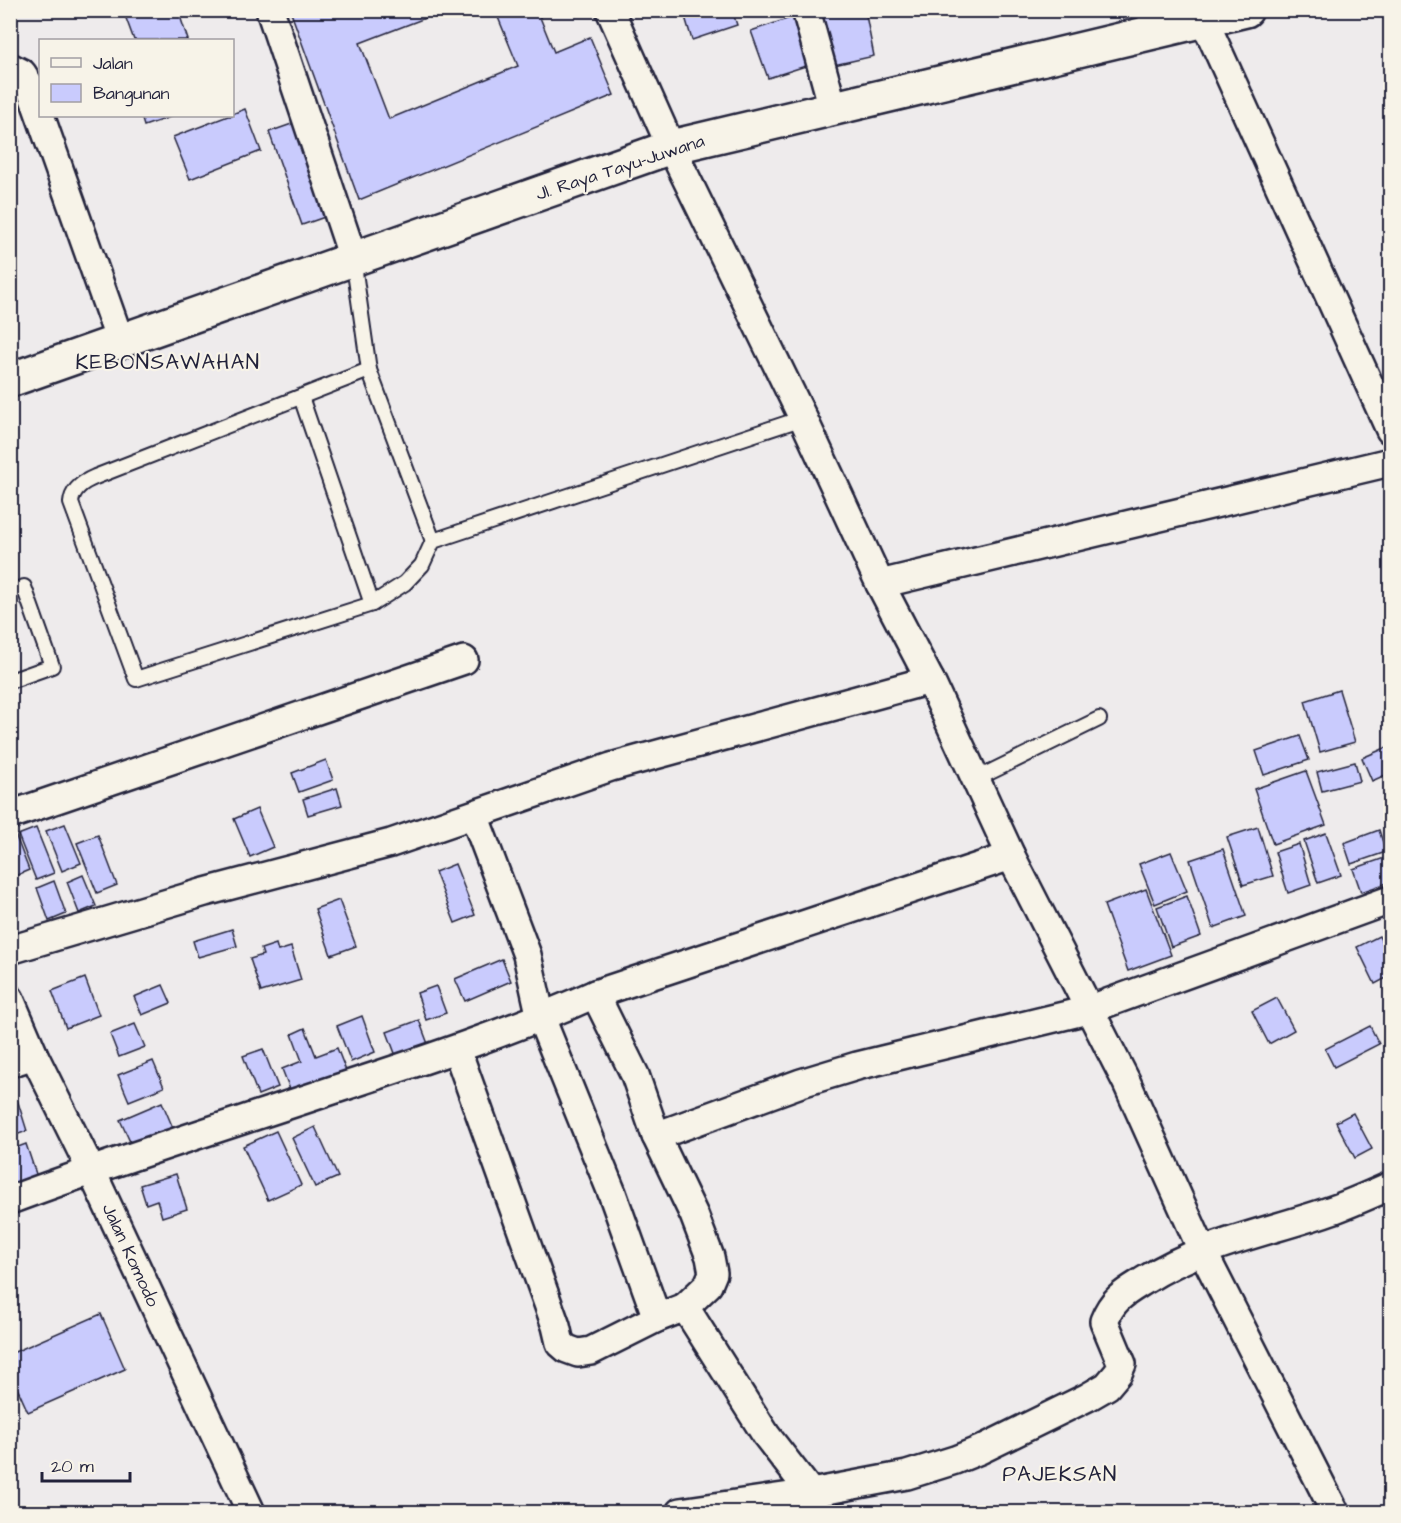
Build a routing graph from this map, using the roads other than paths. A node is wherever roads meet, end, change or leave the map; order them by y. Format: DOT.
graph roads {
  1 [pos="270,10"];
  2 [pos="610,10"];
  3 [pos="806,10"];
  4 [pos="1246,10"];
  5 [pos="1154,21"];
  6 [pos="1205,22"];
  7 [pos="10,67"];
  8 [pos="833,108"];
  9 [pos="39,112"];
  10 [pos="41,117"];
  11 [pos="671,147"];
  12 [pos="353,258"];
  13 [pos="120,341"];
  14 [pos="369,370"];
  15 [pos="10,380"];
  16 [pos="301,397"];
  17 [pos="803,418"];
  18 [pos="1390,430"];
  19 [pos="1390,462"];
  20 [pos="433,541"];
  21 [pos="880,584"];
  22 [pos="10,592"];
  23 [pos="372,604"];
  24 [pos="464,660"];
  25 [pos="930,680"];
  26 [pos="10,681"];
  27 [pos="1099,719"];
  28 [pos="976,779"];
  29 [pos="10,815"];
  30 [pos="474,815"];
  31 [pos="1011,856"];
  32 [pos="1390,900"];
  33 [pos="10,950"];
  34 [pos="595,994"];
  35 [pos="10,999"];
  36 [pos="1088,1010"];
  37 [pos="541,1018"];
  38 [pos="457,1050"];
  39 [pos="22,1059"];
  40 [pos="656,1136"];
  41 [pos="91,1170"];
  42 [pos="1390,1186"];
  43 [pos="10,1200"];
  44 [pos="1202,1250"];
  45 [pos="686,1307"];
  46 [pos="657,1318"];
  47 [pos="811,1494"];
  48 [pos="242,1510"];
  49 [pos="680,1512"];
  50 [pos="1335,1512"];
  1 -- 12 [label="street"];
  2 -- 11 [label="street"];
  3 -- 8 [label="street"];
  4 -- 6 [label="main road, Jl. Raya Tayu-Juwana"];
  5 -- 6 [label="main road, Jl. Raya Tayu-Juwana"];
  5 -- 8 [label="main road, Jl. Raya Tayu-Juwana"];
  6 -- 18 [label="street"];
  7 -- 9 [label="street"];
  8 -- 11 [label="main road, Jl. Raya Tayu-Juwana"];
  10 -- 13 [label="street"];
  11 -- 12 [label="main road, Jl. Raya Tayu-Juwana"];
  11 -- 17 [label="street"];
  12 -- 13 [label="main road, Jl. Raya Tayu-Juwana"];
  12 -- 14 [label="lane"];
  13 -- 15 [label="main road, Jl. Raya Tayu-Juwana"];
  14 -- 16 [label="lane"];
  14 -- 20 [label="lane"];
  16 -- 23 [label="lane"];
  16 -- 23 [label="lane"];
  17 -- 20 [label="lane"];
  17 -- 21 [label="street"];
  19 -- 21 [label="street"];
  20 -- 23 [label="lane"];
  21 -- 25 [label="street"];
  22 -- 26 [label="lane"];
  24 -- 29 [label="street"];
  25 -- 28 [label="street"];
  25 -- 30 [label="street"];
  27 -- 28 [label="lane"];
  28 -- 31 [label="street"];
  30 -- 33 [label="street"];
  30 -- 37 [label="street"];
  31 -- 34 [label="street"];
  31 -- 36 [label="street"];
  32 -- 36 [label="street"];
  34 -- 37 [label="street"];
  34 -- 40 [label="street"];
  35 -- 39 [label="street, Jalan Komodo"];
  36 -- 40 [label="street"];
  36 -- 44 [label="street"];
  37 -- 38 [label="street"];
  37 -- 46 [label="street"];
  38 -- 41 [label="street"];
  38 -- 46 [label="street"];
  39 -- 41 [label="street, Jalan Komodo"];
  40 -- 45 [label="street"];
  41 -- 43 [label="street"];
  41 -- 48 [label="street, Jalan Komodo"];
  42 -- 44 [label="street"];
  44 -- 47 [label="street"];
  44 -- 50 [label="street"];
  45 -- 46 [label="street"];
  45 -- 47 [label="street"];
  47 -- 49 [label="street"];
}
